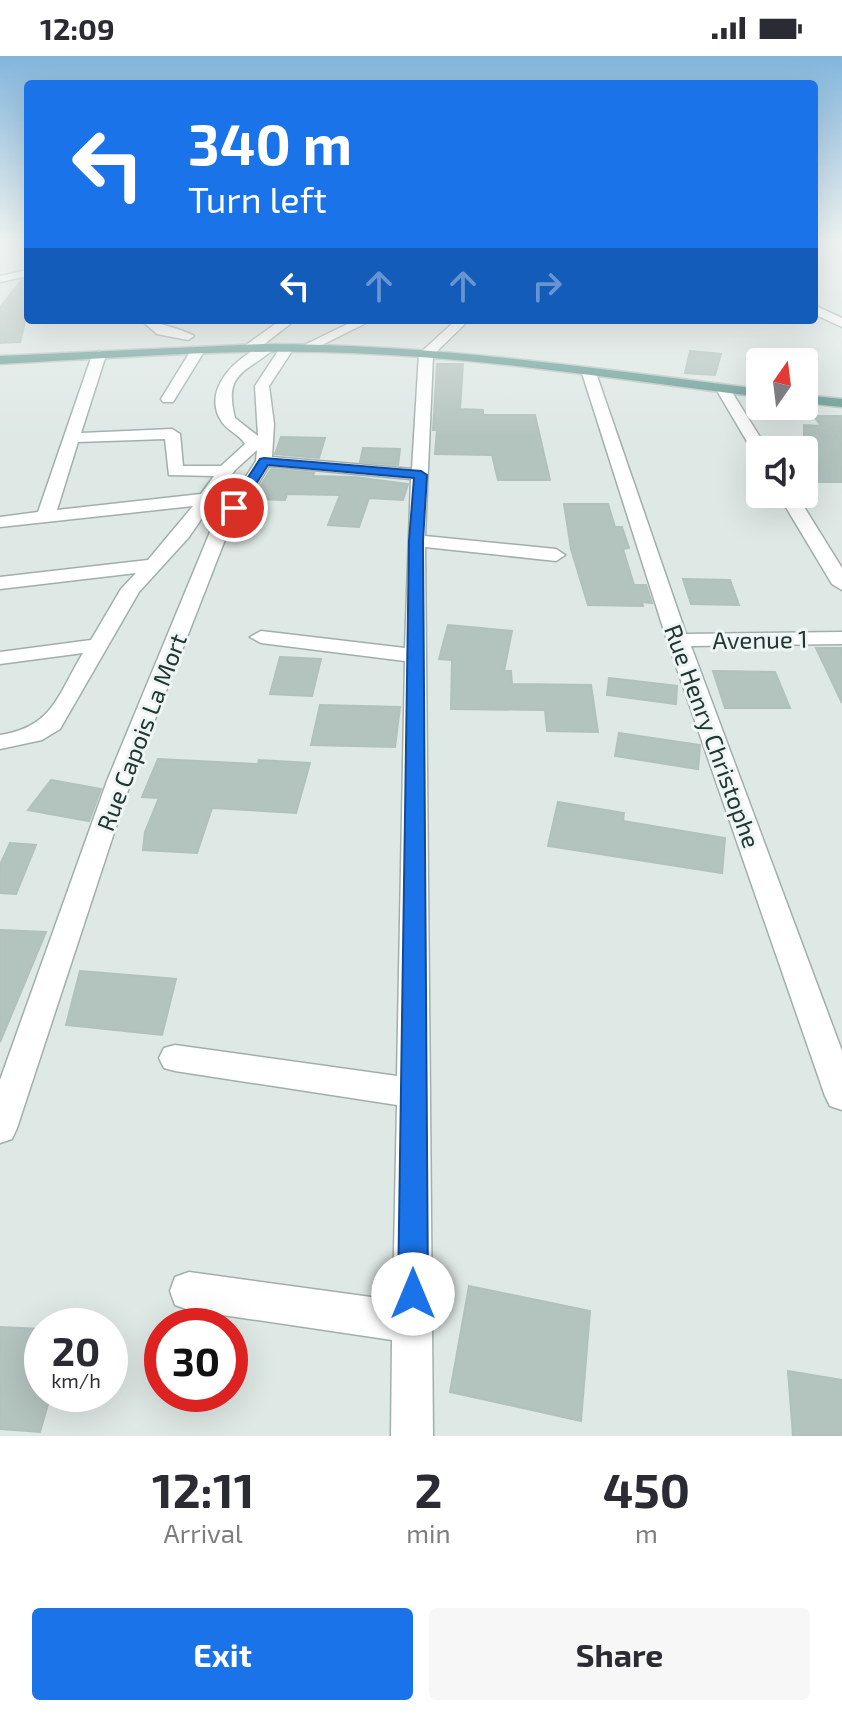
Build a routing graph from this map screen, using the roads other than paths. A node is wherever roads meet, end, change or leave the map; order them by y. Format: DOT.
graph roads {
  1 [pos="818,311"];
  2 [pos="842,323"];
  3 [pos="152,324"];
  4 [pos="187,324"];
  5 [pos="287,324"];
  6 [pos="353,324"];
  7 [pos="459,324"];
  8 [pos="191,346"];
  9 [pos="278,348"];
  10 [pos="426,354"];
  11 [pos="99,355"];
  12 [pos="1,362"];
  13 [pos="589,373"];
  14 [pos="723,389"];
  15 [pos="746,391"];
  16 [pos="168,399"];
  17 [pos="818,400"];
  18 [pos="842,403"];
  19 [pos="752,436"];
  20 [pos="72,438"];
  21 [pos="264,461"];
  22 [pos="226,471"];
  23 [pos="421,475"];
  24 [pos="206,499"];
  25 [pos="796,508"];
  26 [pos="46,516"];
  27 [pos="0,522"];
  28 [pos="416,541"];
  29 [pos="556,555"];
  30 [pos="151,565"];
  31 [pos="0,583"];
  32 [pos="842,584"];
  33 [pos="261,637"];
  34 [pos="842,638"];
  35 [pos="678,640"];
  36 [pos="98,645"];
  37 [pos="416,656"];
  38 [pos="0,658"];
  39 [pos="0,742"];
  40 [pos="175,1058"];
  41 [pos="7,1089"];
  42 [pos="413,1093"];
  43 [pos="842,1096"];
  44 [pos="0,1128"];
  45 [pos="189,1291"];
  46 [pos="413,1323"];
  47 [pos="412,1436"];
  1 -- 2 [label="street"];
  3 -- 8 [label="street"];
  4 -- 8 [label="street"];
  5 -- 9 [label="street"];
  6 -- 9 [label="street"];
  7 -- 10 [label="street"];
  8 -- 9 [label="main road"];
  8 -- 11 [label="main road"];
  8 -- 16 [label="street"];
  9 -- 10 [label="main road"];
  9 -- 21 [label="street, Rue Capois La Mort"];
  9 -- 22 [label="street"];
  10 -- 13 [label="main road"];
  10 -- 23 [label="street"];
  11 -- 12 [label="main road"];
  11 -- 20 [label="street"];
  13 -- 14 [label="main road"];
  13 -- 35 [label="street, Rue Henry Christophe"];
  14 -- 15 [label="main road"];
  14 -- 19 [label="street"];
  17 -- 18 [label="main road"];
  20 -- 22 [label="street"];
  20 -- 26 [label="street"];
  21 -- 23 [label="street"];
  21 -- 41 [label="street, Rue Capois La Mort"];
  22 -- 24 [label="street"];
  23 -- 28 [label="street"];
  24 -- 26 [label="street"];
  24 -- 30 [label="street"];
  25 -- 32 [label="street"];
  26 -- 27 [label="street"];
  28 -- 29 [label="street"];
  28 -- 37 [label="street"];
  30 -- 31 [label="street"];
  30 -- 36 [label="street"];
  33 -- 37 [label="street"];
  34 -- 35 [label="street, Avenue 1"];
  35 -- 43 [label="street, Rue Henry Christophe"];
  36 -- 38 [label="street"];
  36 -- 39 [label="street"];
  37 -- 42 [label="street"];
  40 -- 42 [label="street"];
  41 -- 44 [label="street, Rue Capois La Mort"];
  42 -- 46 [label="street"];
  45 -- 46 [label="street"];
  46 -- 47 [label="street"];
}
